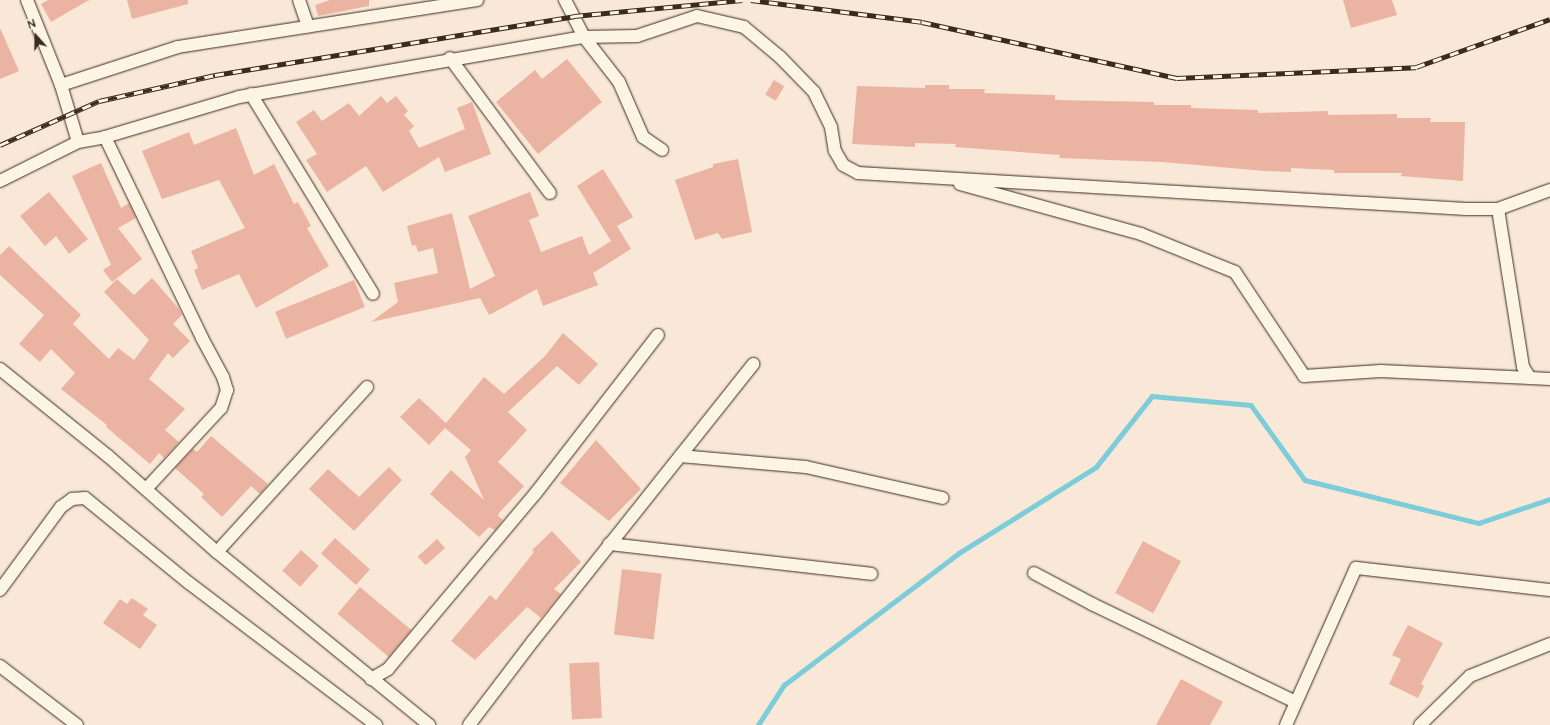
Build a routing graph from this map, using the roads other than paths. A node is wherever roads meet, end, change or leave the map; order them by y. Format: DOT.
graph roads {
  1 [pos="27,0"];
  2 [pos="299,0"];
  3 [pos="477,0"];
  4 [pos="565,0"];
  5 [pos="308,26"];
  6 [pos="584,37"];
  7 [pos="450,58"];
  8 [pos="61,85"];
  9 [pos="251,94"];
  10 [pos="105,137"];
  11 [pos="78,142"];
  12 [pos="662,150"];
  13 [pos="938,178"];
  14 [pos="0,181"];
  15 [pos="1550,190"];
  16 [pos="550,193"];
  17 [pos="1498,209"];
  18 [pos="372,294"];
  19 [pos="658,335"];
  20 [pos="753,364"];
  21 [pos="0,369"];
  22 [pos="1530,378"];
  23 [pos="1550,379"];
  24 [pos="367,387"];
  25 [pos="680,456"];
  26 [pos="146,489"];
  27 [pos="943,498"];
  28 [pos="609,544"];
  29 [pos="217,552"];
  30 [pos="1034,573"];
  31 [pos="871,574"];
  32 [pos="0,590"];
  33 [pos="1550,590"];
  34 [pos="1550,644"];
  35 [pos="0,666"];
  36 [pos="371,679"];
  37 [pos="1296,702"];
  38 [pos="77,725"];
  39 [pos="376,725"];
  40 [pos="430,725"];
  41 [pos="469,725"];
  42 [pos="1286,725"];
  43 [pos="1420,725"];
  1 -- 8 [label="street"];
  2 -- 5 [label="street"];
  3 -- 5 [label="street"];
  4 -- 6 [label="street"];
  5 -- 8 [label="street"];
  6 -- 7 [label="street"];
  6 -- 12 [label="street"];
  6 -- 13 [label="street"];
  7 -- 9 [label="street"];
  7 -- 16 [label="street"];
  8 -- 11 [label="street"];
  9 -- 10 [label="street"];
  9 -- 18 [label="street"];
  10 -- 11 [label="street"];
  10 -- 26 [label="street"];
  11 -- 14 [label="street"];
  13 -- 17 [label="street"];
  13 -- 22 [label="street"];
  15 -- 17 [label="street"];
  17 -- 22 [label="street"];
  19 -- 36 [label="street"];
  20 -- 25 [label="street"];
  21 -- 26 [label="street"];
  22 -- 23 [label="street"];
  24 -- 29 [label="street"];
  25 -- 27 [label="street"];
  25 -- 28 [label="street"];
  26 -- 29 [label="street"];
  28 -- 31 [label="street"];
  28 -- 41 [label="street"];
  29 -- 36 [label="street"];
  30 -- 37 [label="street"];
  32 -- 39 [label="street"];
  33 -- 37 [label="street"];
  34 -- 43 [label="street"];
  35 -- 38 [label="street"];
  36 -- 40 [label="street"];
  37 -- 42 [label="street"];
}
